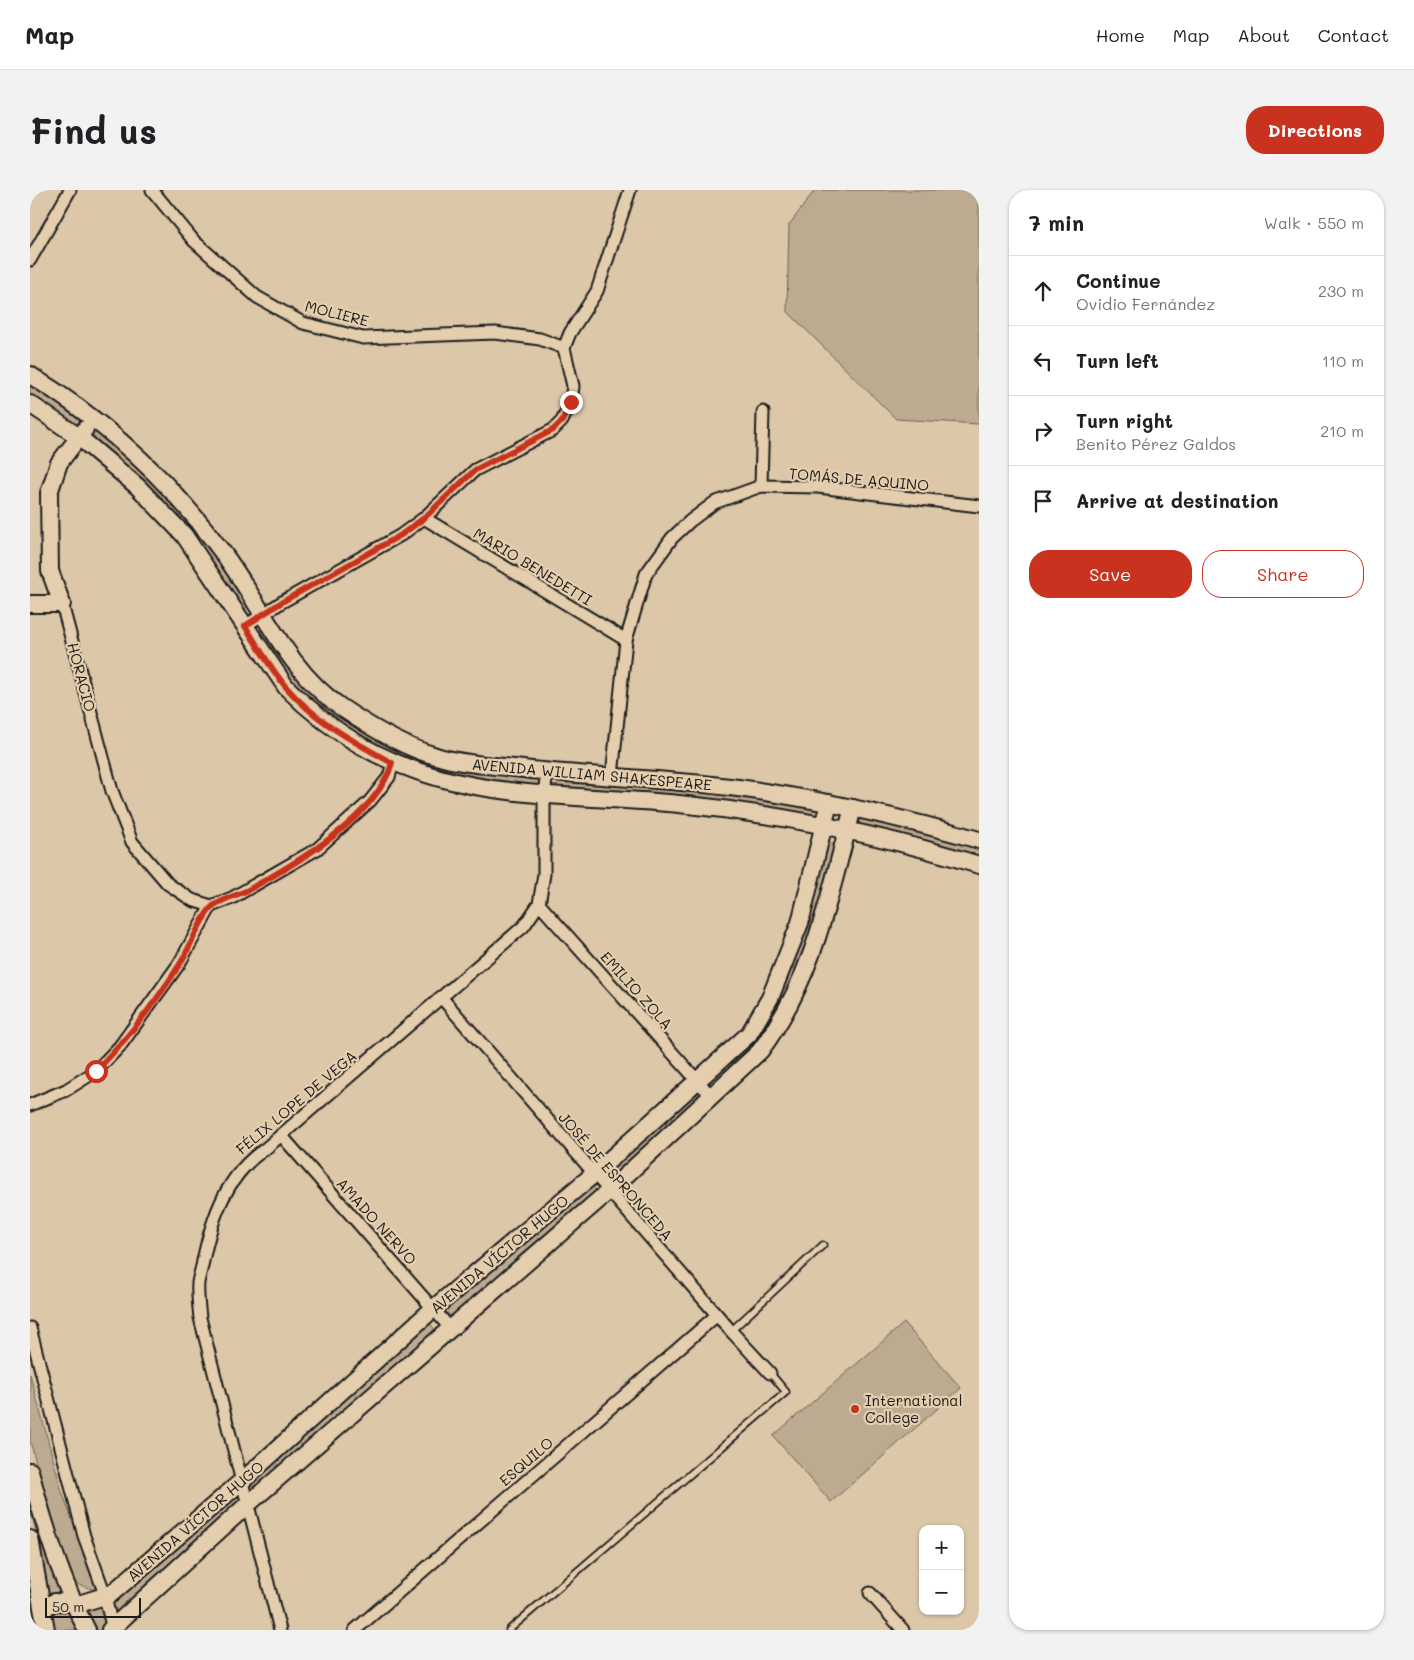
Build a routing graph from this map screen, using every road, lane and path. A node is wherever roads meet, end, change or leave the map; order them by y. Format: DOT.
graph roads {
  1 [pos="70,190"];
  2 [pos="152,190"];
  3 [pos="630,190"];
  4 [pos="30,260"];
  5 [pos="564,348"];
  6 [pos="30,375"];
  7 [pos="30,404"];
  8 [pos="764,412"];
  9 [pos="93,418"];
  10 [pos="79,437"];
  11 [pos="761,486"];
  12 [pos="979,506"];
  13 [pos="424,518"];
  14 [pos="30,604"];
  15 [pos="62,604"];
  16 [pos="263,615"];
  17 [pos="245,626"];
  18 [pos="626,640"];
  19 [pos="392,763"];
  20 [pos="547,772"];
  21 [pos="612,776"];
  22 [pos="544,795"];
  23 [pos="829,803"];
  24 [pos="853,808"];
  25 [pos="822,826"];
  26 [pos="846,831"];
  27 [pos="979,840"];
  28 [pos="979,865"];
  29 [pos="540,904"];
  30 [pos="211,906"];
  31 [pos="441,997"];
  32 [pos="698,1080"];
  33 [pos="712,1097"];
  34 [pos="30,1105"];
  35 [pos="281,1135"];
  36 [pos="594,1174"];
  37 [pos="609,1191"];
  38 [pos="823,1245"];
  39 [pos="434,1308"];
  40 [pos="717,1315"];
  41 [pos="30,1328"];
  42 [pos="450,1328"];
  43 [pos="731,1331"];
  44 [pos="770,1373"];
  45 [pos="30,1472"];
  46 [pos="243,1480"];
  47 [pos="247,1505"];
  48 [pos="30,1539"];
  49 [pos="870,1593"];
  50 [pos="104,1597"];
  51 [pos="73,1603"];
  52 [pos="43,1609"];
  53 [pos="111,1628"];
  54 [pos="46,1630"];
  55 [pos="87,1630"];
  56 [pos="280,1630"];
  57 [pos="355,1630"];
  58 [pos="509,1630"];
  59 [pos="903,1630"];
  1 -- 4 [label="street"];
  2 -- 5 [label="street, MOLIERE"];
  3 -- 5 [label="street"];
  5 -- 13 [label="street"];
  6 -- 9 [label="street, AVENIDA WILLIAM SHAKESPEARE"];
  7 -- 10 [label="street, AVENIDA WILLIAM SHAKESPEARE"];
  8 -- 11 [label="street"];
  9 -- 10 [label="street, HORACIO"];
  9 -- 16 [label="street, AVENIDA WILLIAM SHAKESPEARE"];
  10 -- 15 [label="street, HORACIO"];
  10 -- 17 [label="street, AVENIDA WILLIAM SHAKESPEARE"];
  11 -- 12 [label="street, TOMÁS DE AQUINO"];
  11 -- 18 [label="street, TOMÁS DE AQUINO"];
  13 -- 16 [label="street"];
  13 -- 18 [label="street, MARIO BENEDETTI"];
  14 -- 15 [label="street"];
  15 -- 30 [label="street, HORACIO"];
  16 -- 17 [label="street"];
  16 -- 20 [label="street, AVENIDA WILLIAM SHAKESPEARE"];
  17 -- 19 [label="street, AVENIDA WILLIAM SHAKESPEARE"];
  18 -- 21 [label="street, TOMÁS DE AQUINO"];
  19 -- 22 [label="street, AVENIDA WILLIAM SHAKESPEARE"];
  19 -- 30 [label="street"];
  20 -- 21 [label="street, AVENIDA WILLIAM SHAKESPEARE"];
  20 -- 22 [label="street, FÉLIX LOPE DE VEGA"];
  21 -- 23 [label="street, AVENIDA WILLIAM SHAKESPEARE"];
  22 -- 25 [label="street, AVENIDA WILLIAM SHAKESPEARE"];
  22 -- 29 [label="street, FÉLIX LOPE DE VEGA"];
  23 -- 24 [label="street, AVENIDA WILLIAM SHAKESPEARE"];
  23 -- 25 [label="street, AVENIDA VÍCTOR HUGO"];
  24 -- 26 [label="street, AVENIDA VÍCTOR HUGO"];
  24 -- 27 [label="street, AVENIDA WILLIAM SHAKESPEARE"];
  25 -- 26 [label="street, AVENIDA WILLIAM SHAKESPEARE"];
  25 -- 32 [label="street, AVENIDA VÍCTOR HUGO"];
  26 -- 28 [label="street, AVENIDA WILLIAM SHAKESPEARE"];
  26 -- 33 [label="street, AVENIDA VÍCTOR HUGO"];
  29 -- 31 [label="street, FÉLIX LOPE DE VEGA"];
  29 -- 32 [label="street, EMILIO ZOLA"];
  30 -- 34 [label="street"];
  31 -- 35 [label="street, FÉLIX LOPE DE VEGA"];
  31 -- 36 [label="street, JOSÉ DE ESPRONCEDA"];
  32 -- 33 [label="street, EMILIO ZOLA"];
  32 -- 36 [label="street, AVENIDA VÍCTOR HUGO"];
  33 -- 37 [label="street, AVENIDA VÍCTOR HUGO"];
  35 -- 39 [label="street, AMADO NERVO"];
  35 -- 46 [label="street, FÉLIX LOPE DE VEGA"];
  36 -- 37 [label="street, JOSÉ DE ESPRONCEDA"];
  36 -- 39 [label="street, AVENIDA VÍCTOR HUGO"];
  37 -- 40 [label="street, JOSÉ DE ESPRONCEDA"];
  37 -- 42 [label="street, AVENIDA VÍCTOR HUGO"];
  38 -- 43 [label="lane"];
  39 -- 42 [label="street, AMADO NERVO"];
  39 -- 46 [label="street, AVENIDA VÍCTOR HUGO"];
  40 -- 43 [label="street, JOSÉ DE ESPRONCEDA"];
  40 -- 57 [label="street, ESQUILO"];
  41 -- 50 [label="street"];
  42 -- 47 [label="street, AVENIDA VÍCTOR HUGO"];
  43 -- 44 [label="street, JOSÉ DE ESPRONCEDA"];
  44 -- 58 [label="lane"];
  45 -- 51 [label="street"];
  46 -- 47 [label="street, FÉLIX LOPE DE VEGA"];
  46 -- 50 [label="street, AVENIDA VÍCTOR HUGO"];
  47 -- 53 [label="street, AVENIDA VÍCTOR HUGO"];
  47 -- 56 [label="street, FÉLIX LOPE DE VEGA"];
  48 -- 52 [label="street"];
  49 -- 59 [label="street"];
  50 -- 51 [label="street, AVENIDA VÍCTOR HUGO"];
  50 -- 53 [label="street"];
  51 -- 52 [label="street, AVENIDA VÍCTOR HUGO"];
  51 -- 55 [label="street"];
  52 -- 54 [label="street"];
}
